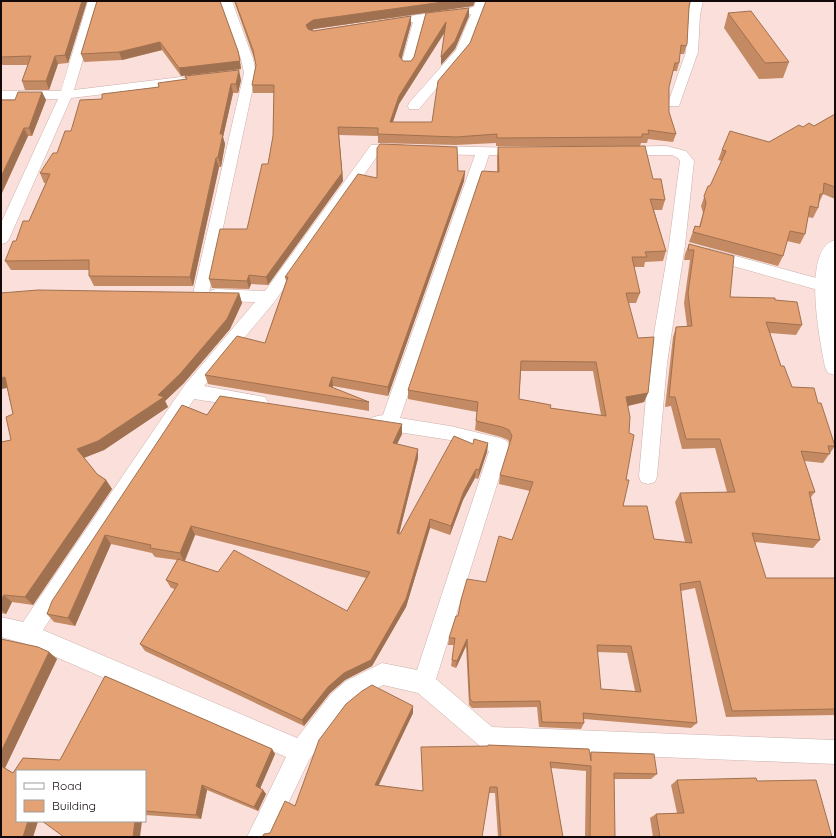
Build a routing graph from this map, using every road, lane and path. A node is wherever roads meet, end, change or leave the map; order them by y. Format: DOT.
graph roads {
  1 [pos="94,1"];
  2 [pos="226,1"];
  3 [pos="697,1"];
  4 [pos="480,5"];
  5 [pos="420,17"];
  6 [pos="375,24"];
  7 [pos="407,66"];
  8 [pos="250,73"];
  9 [pos="235,75"];
  10 [pos="196,80"];
  11 [pos="1,95"];
  12 [pos="66,95"];
  13 [pos="674,103"];
  14 [pos="414,106"];
  15 [pos="606,151"];
  16 [pos="483,152"];
  17 [pos="537,152"];
  18 [pos="1,240"];
  19 [pos="835,246"];
  20 [pos="689,248"];
  21 [pos="825,286"];
  22 [pos="185,294"];
  23 [pos="201,294"];
  24 [pos="269,297"];
  25 [pos="835,367"];
  26 [pos="190,391"];
  27 [pos="274,404"];
  28 [pos="366,419"];
  29 [pos="389,423"];
  30 [pos="648,476"];
  31 [pos="1,627"];
  32 [pos="28,634"];
  33 [pos="424,683"];
  34 [pos="301,752"];
  35 [pos="835,752"];
  36 [pos="259,837"];
  1 -- 12 [label="street"];
  2 -- 8 [label="street"];
  3 -- 13 [label="street"];
  4 -- 5 [label="street"];
  4 -- 14 [label="street"];
  5 -- 6 [label="street"];
  5 -- 7 [label="street"];
  8 -- 9 [label="street"];
  8 -- 23 [label="street"];
  10 -- 12 [label="street"];
  11 -- 12 [label="street"];
  12 -- 18 [label="street"];
  15 -- 20 [label="street"];
  16 -- 17 [label="street"];
  16 -- 24 [label="street"];
  16 -- 29 [label="street"];
  19 -- 21 [label="street"];
  20 -- 21 [label="street"];
  20 -- 30 [label="street"];
  21 -- 25 [label="street"];
  22 -- 23 [label="street"];
  23 -- 24 [label="street"];
  24 -- 26 [label="street"];
  26 -- 27 [label="street"];
  26 -- 32 [label="street"];
  28 -- 29 [label="street"];
  29 -- 33 [label="street"];
  31 -- 32 [label="street"];
  32 -- 34 [label="street"];
  33 -- 34 [label="street"];
  33 -- 35 [label="street"];
  34 -- 36 [label="street"];
}
